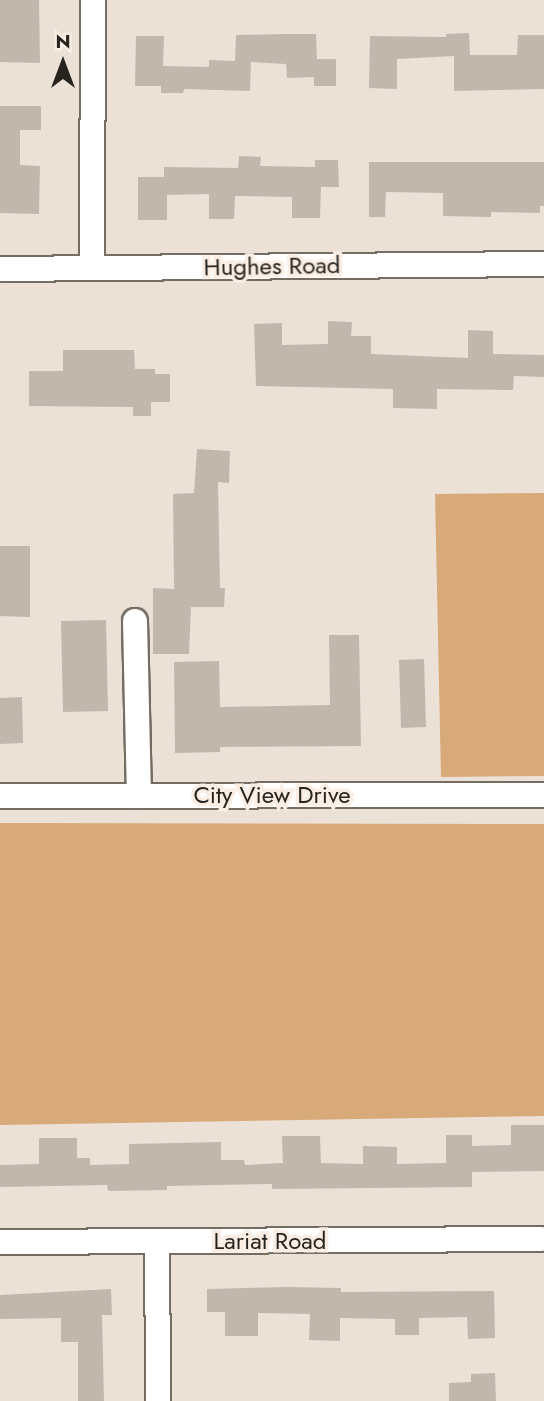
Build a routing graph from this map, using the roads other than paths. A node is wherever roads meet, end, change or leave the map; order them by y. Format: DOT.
graph roads {
  1 [pos="93,0"];
  2 [pos="544,264"];
  3 [pos="92,268"];
  4 [pos="0,269"];
  5 [pos="135,621"];
  6 [pos="544,795"];
  7 [pos="0,796"];
  8 [pos="139,796"];
  9 [pos="541,1240"];
  10 [pos="157,1241"];
  11 [pos="0,1242"];
  12 [pos="158,1401"];
  1 -- 3 [label="street"];
  2 -- 3 [label="street, Hughes Road"];
  3 -- 4 [label="street, Hughes Road"];
  5 -- 8 [label="street"];
  6 -- 8 [label="street, City View Drive"];
  7 -- 8 [label="street, City View Drive"];
  9 -- 10 [label="street, Lariat Road"];
  10 -- 11 [label="street, Lariat Road"];
  10 -- 12 [label="street"];
}
